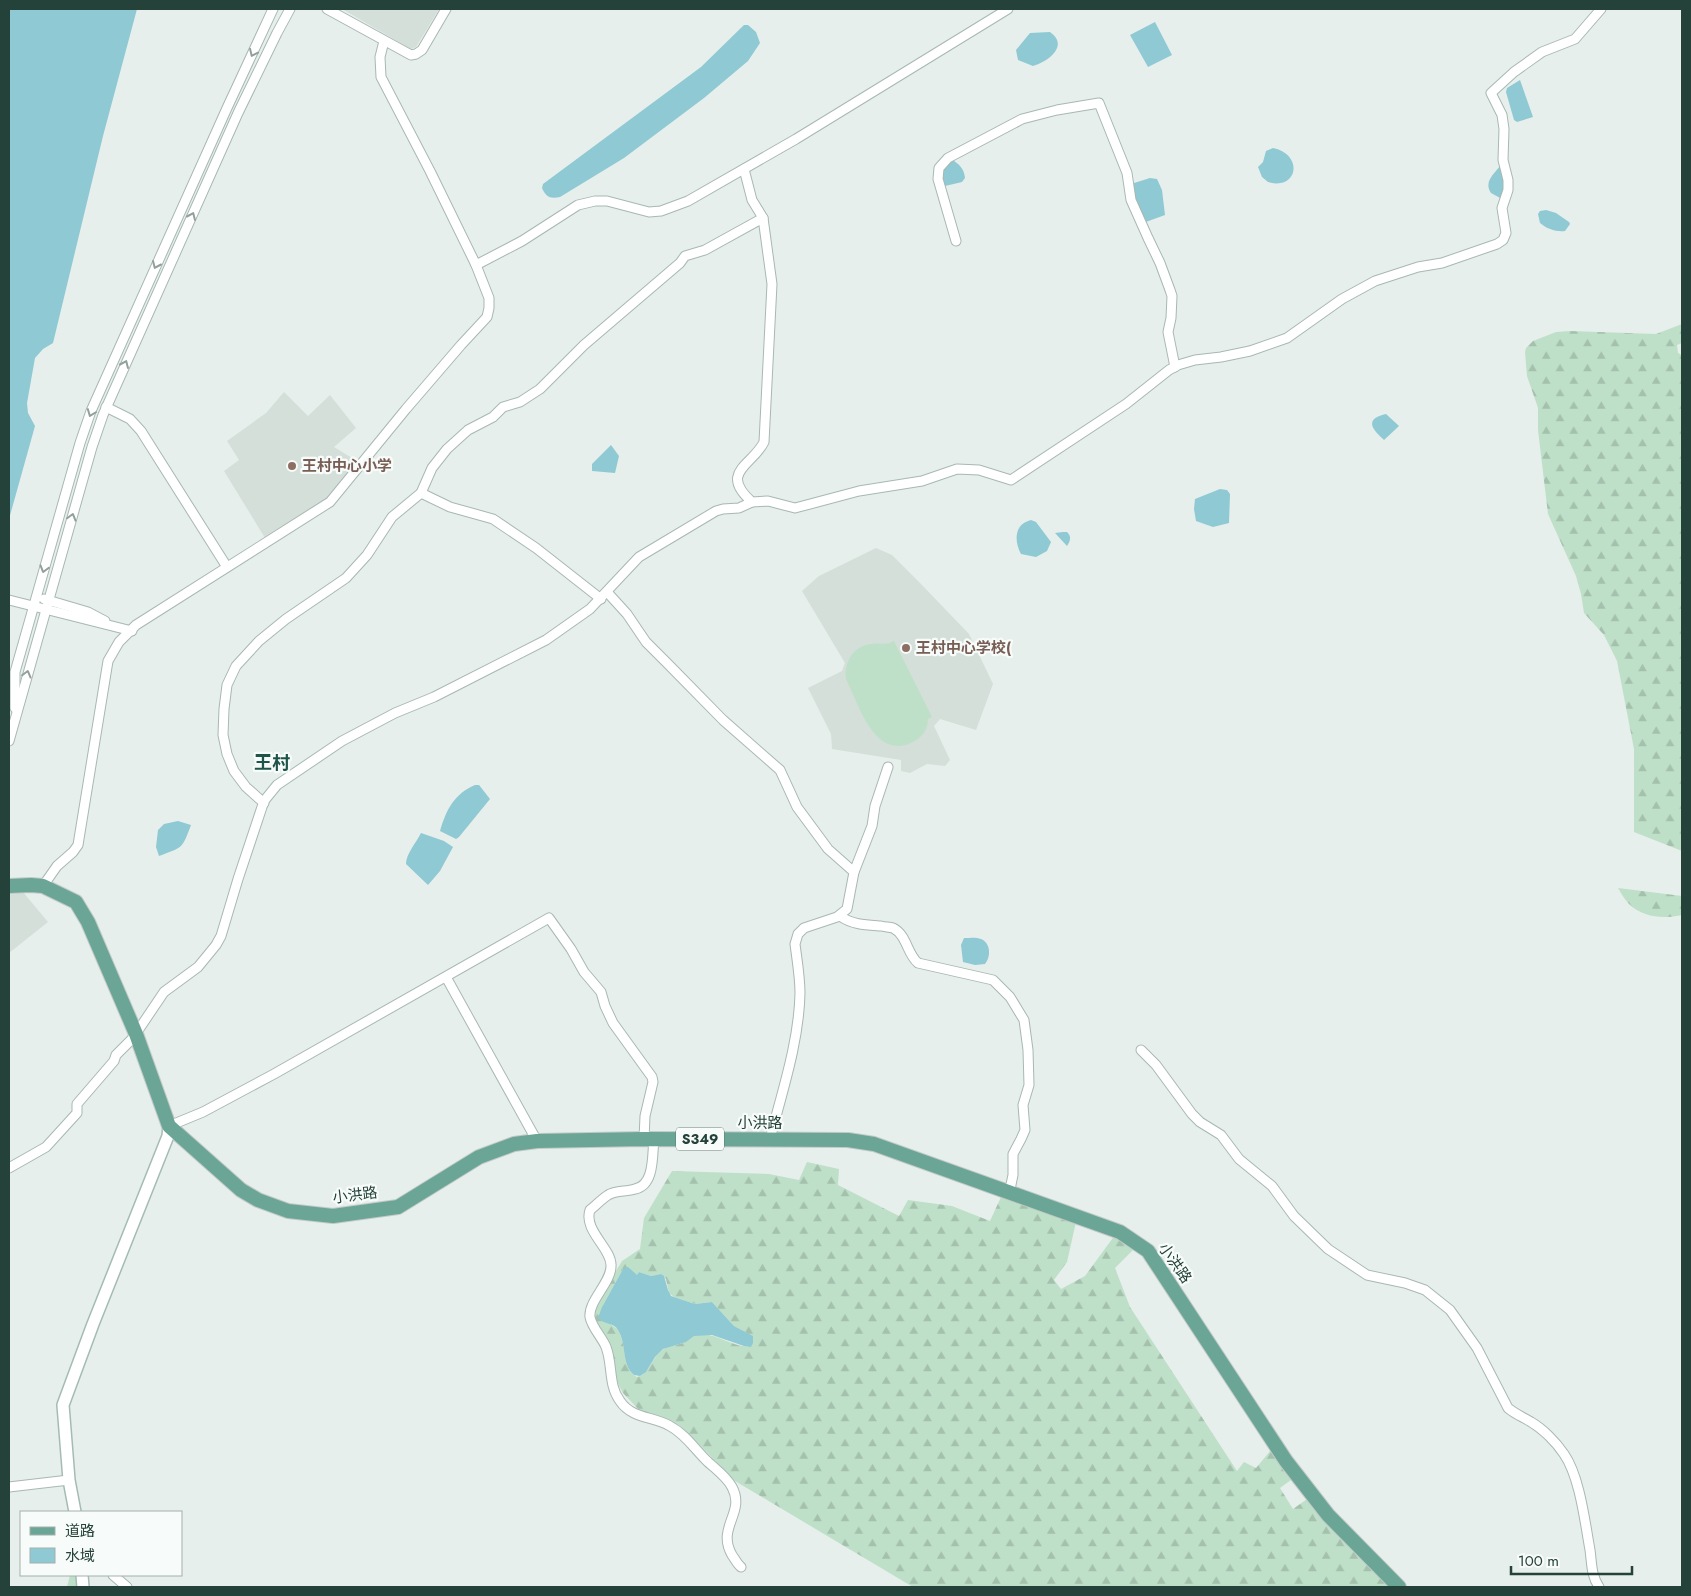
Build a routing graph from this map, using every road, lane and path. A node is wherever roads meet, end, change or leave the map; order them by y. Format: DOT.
graph roads {
  1 [pos="273,9"];
  2 [pos="290,9"];
  3 [pos="327,9"];
  4 [pos="446,9"];
  5 [pos="1008,9"];
  6 [pos="1602,9"];
  7 [pos="384,41"];
  8 [pos="744,169"];
  9 [pos="763,218"];
  10 [pos="956,241"];
  11 [pos="476,265"];
  12 [pos="1175,367"];
  13 [pos="106,407"];
  14 [pos="421,493"];
  15 [pos="752,502"];
  16 [pos="227,567"];
  17 [pos="604,595"];
  18 [pos="37,596"];
  19 [pos="9,600"];
  20 [pos="48,600"];
  21 [pos="129,632"];
  22 [pos="15,721"];
  23 [pos="9,741"];
  24 [pos="888,768"];
  25 [pos="264,803"];
  26 [pos="854,872"];
  27 [pos="9,886"];
  28 [pos="43,886"];
  29 [pos="840,916"];
  30 [pos="446,977"];
  31 [pos="136,1034"];
  32 [pos="1141,1050"];
  33 [pos="169,1126"];
  34 [pos="649,1139"];
  35 [pos="770,1139"];
  36 [pos="538,1141"];
  37 [pos="9,1168"];
  38 [pos="1009,1194"];
  39 [pos="69,1480"];
  40 [pos="9,1487"];
  41 [pos="75,1511"];
  42 [pos="741,1567"];
  43 [pos="114,1576"];
  44 [pos="127,1587"];
  45 [pos="1399,1587"];
  46 [pos="1599,1587"];
  1 -- 18 [label="street, one-way"];
  13 -- 2 [label="street, one-way"];
  3 -- 7 [label="street"];
  4 -- 7 [label="street"];
  5 -- 8 [label="street"];
  6 -- 12 [label="street"];
  7 -- 11 [label="street"];
  8 -- 9 [label="street"];
  8 -- 11 [label="street"];
  9 -- 14 [label="street"];
  9 -- 15 [label="street"];
  10 -- 12 [label="street"];
  11 -- 16 [label="street"];
  12 -- 15 [label="street"];
  13 -- 16 [label="street"];
  20 -- 13 [label="street, one-way"];
  14 -- 17 [label="street"];
  14 -- 25 [label="street"];
  15 -- 17 [label="street"];
  16 -- 21 [label="street"];
  17 -- 25 [label="street"];
  17 -- 26 [label="street"];
  18 -- 20 [label="street"];
  18 -- 22 [label="street"];
  19 -- 21 [label="street"];
  20 -- 21 [label="street"];
  22 -- 20 [label="street, one-way"];
  21 -- 28 [label="street"];
  22 -- 23 [label="street"];
  24 -- 26 [label="street"];
  25 -- 31 [label="street"];
  26 -- 29 [label="street"];
  27 -- 28 [label="main road, 小洪路 / S349"];
  28 -- 31 [label="main road, 小洪路 / S349"];
  29 -- 35 [label="street"];
  29 -- 38 [label="street"];
  30 -- 33 [label="street"];
  30 -- 34 [label="street"];
  30 -- 36 [label="street"];
  31 -- 33 [label="main road, 小洪路 / S349"];
  31 -- 37 [label="street"];
  32 -- 46 [label="street"];
  33 -- 36 [label="main road, 小洪路 / S349"];
  33 -- 39 [label="main road"];
  34 -- 35 [label="main road, 小洪路 / S349"];
  34 -- 36 [label="main road, 小洪路 / S349"];
  34 -- 42 [label="street"];
  35 -- 38 [label="main road, 小洪路 / S349"];
  38 -- 45 [label="main road, 小洪路 / S349"];
  39 -- 40 [label="street"];
  39 -- 41 [label="main road"];
  43 -- 44 [label="street"];
}
